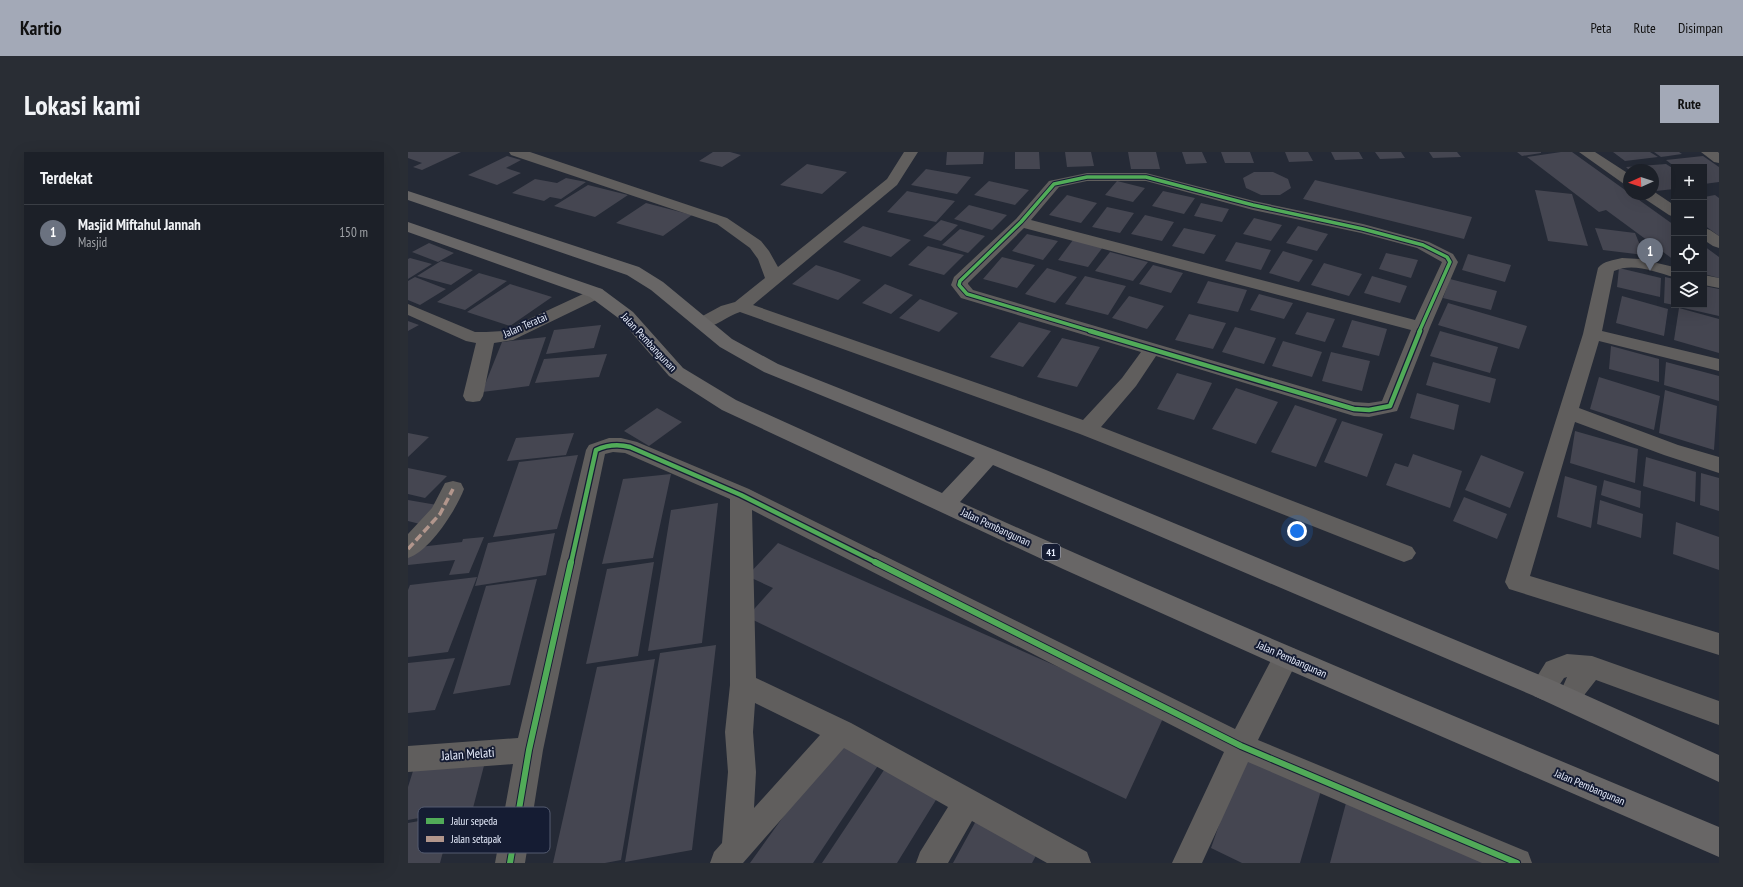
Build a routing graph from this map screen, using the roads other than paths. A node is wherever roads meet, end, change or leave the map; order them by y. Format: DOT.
graph roads {
  1 [pos="516,152"];
  2 [pos="911,152"];
  3 [pos="1586,152"];
  4 [pos="1708,152"];
  5 [pos="1719,159"];
  6 [pos="1623,178"];
  7 [pos="408,195"];
  8 [pos="1656,200"];
  9 [pos="1671,210"];
  10 [pos="1021,222"];
  11 [pos="408,227"];
  12 [pos="1707,235"];
  13 [pos="1719,243"];
  14 [pos="1671,271"];
  15 [pos="774,280"];
  16 [pos="1707,281"];
  17 [pos="1719,283"];
  18 [pos="596,293"];
  19 [pos="741,306"];
  20 [pos="408,309"];
  21 [pos="703,323"];
  22 [pos="1421,327"];
  23 [pos="1592,334"];
  24 [pos="486,338"];
  25 [pos="1152,349"];
  26 [pos="1719,365"];
  27 [pos="473,396"];
  28 [pos="1569,412"];
  29 [pos="1087,430"];
  30 [pos="989,456"];
  31 [pos="1719,465"];
  32 [pos="453,489"];
  33 [pos="741,495"];
  34 [pos="945,504"];
  35 [pos="408,549"];
  36 [pos="1404,553"];
  37 [pos="1719,644"];
  38 [pos="1286,657"];
  39 [pos="1592,668"];
  40 [pos="743,685"];
  41 [pos="1543,688"];
  42 [pos="1570,700"];
  43 [pos="1719,713"];
  44 [pos="841,732"];
  45 [pos="1241,746"];
  46 [pos="529,750"];
  47 [pos="408,759"];
  48 [pos="1719,769"];
  49 [pos="967,802"];
  50 [pos="519,807"];
  51 [pos="1719,842"];
  52 [pos="512,853"];
  53 [pos="731,855"];
  54 [pos="510,863"];
  55 [pos="931,863"];
  56 [pos="1076,863"];
  57 [pos="1187,863"];
  58 [pos="1517,863"];
  1 -- 15 [label="street"];
  2 -- 15 [label="street"];
  3 -- 6 [label="street"];
  4 -- 5 [label="street"];
  7 -- 21 [label="highway"];
  8 -- 9 [label="street"];
  10 -- 22 [label="street"];
  10 -- 22 [label="street"];
  10 -- 25 [label="street"];
  11 -- 18 [label="highway, Jalan Pembangunan / 41"];
  12 -- 13 [label="street"];
  14 -- 23 [label="street"];
  15 -- 19 [label="street"];
  16 -- 17 [label="street"];
  18 -- 24 [label="street, Jalan Teratai"];
  18 -- 34 [label="highway, Jalan Pembangunan / 41"];
  19 -- 21 [label="street"];
  19 -- 29 [label="street"];
  20 -- 24 [label="street, Jalan Teratai"];
  21 -- 30 [label="highway"];
  22 -- 25 [label="street"];
  23 -- 26 [label="street"];
  23 -- 28 [label="street"];
  24 -- 27 [label="street"];
  25 -- 29 [label="street"];
  28 -- 31 [label="street"];
  28 -- 37 [label="street"];
  29 -- 36 [label="street"];
  30 -- 34 [label="highway"];
  30 -- 41 [label="highway"];
  32 -- 35 [label="street"];
  33 -- 40 [label="street"];
  33 -- 45 [label="street"];
  33 -- 46 [label="street"];
  34 -- 38 [label="highway, Jalan Pembangunan / 41"];
  38 -- 45 [label="street"];
  38 -- 51 [label="highway, Jalan Pembangunan / 41"];
  39 -- 41 [label="street"];
  39 -- 42 [label="street"];
  39 -- 43 [label="street"];
  40 -- 44 [label="street"];
  40 -- 53 [label="street"];
  41 -- 42 [label="highway"];
  42 -- 48 [label="highway"];
  44 -- 49 [label="street"];
  44 -- 53 [label="street"];
  45 -- 57 [label="street"];
  45 -- 58 [label="street"];
  46 -- 47 [label="street, Jalan Melati"];
  46 -- 50 [label="street"];
  49 -- 55 [label="street"];
  49 -- 56 [label="street"];
  52 -- 54 [label="street"];
}
